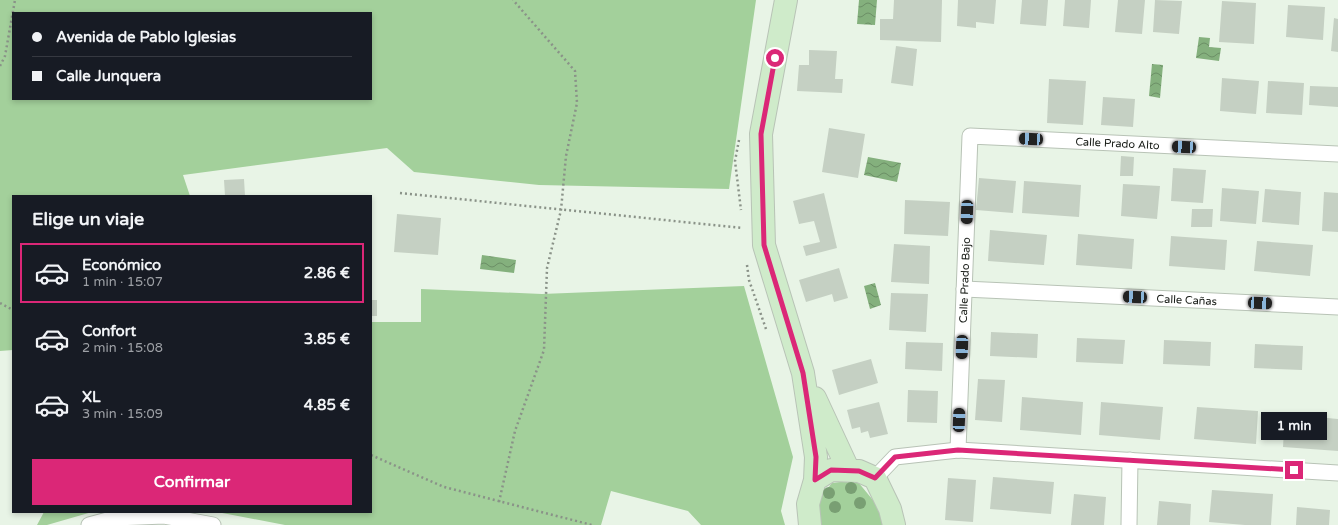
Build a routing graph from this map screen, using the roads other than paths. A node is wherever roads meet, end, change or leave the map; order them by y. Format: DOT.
graph roads {
  1 [pos="786,0"];
  2 [pos="970,136"];
  3 [pos="1338,154"];
  4 [pos="964,289"];
  5 [pos="1338,307"];
  6 [pos="803,373"];
  7 [pos="958,450"];
  8 [pos="1130,460"];
  9 [pos="848,469"];
  10 [pos="1338,473"];
  11 [pos="875,478"];
  12 [pos="815,480"];
  13 [pos="163,520"];
  14 [pos="89,525"];
  15 [pos="213,525"];
  16 [pos="810,525"];
  17 [pos="894,525"];
  18 [pos="1129,525"];
  1 -- 6 [label="main road"];
  2 -- 3 [label="street, Calle Prado Alto"];
  2 -- 4 [label="street, Calle Prado Bajo"];
  4 -- 5 [label="street, Calle Cañas"];
  4 -- 7 [label="street, Calle Prado Bajo"];
  6 -- 9 [label="main road"];
  6 -- 12 [label="main road"];
  7 -- 8 [label="street"];
  7 -- 11 [label="street"];
  8 -- 10 [label="street"];
  8 -- 18 [label="street"];
  9 -- 11 [label="main road"];
  9 -- 12 [label="main road"];
  11 -- 17 [label="main road"];
  12 -- 16 [label="main road"];
  13 -- 14 [label="street"];
  13 -- 15 [label="street"];
}
